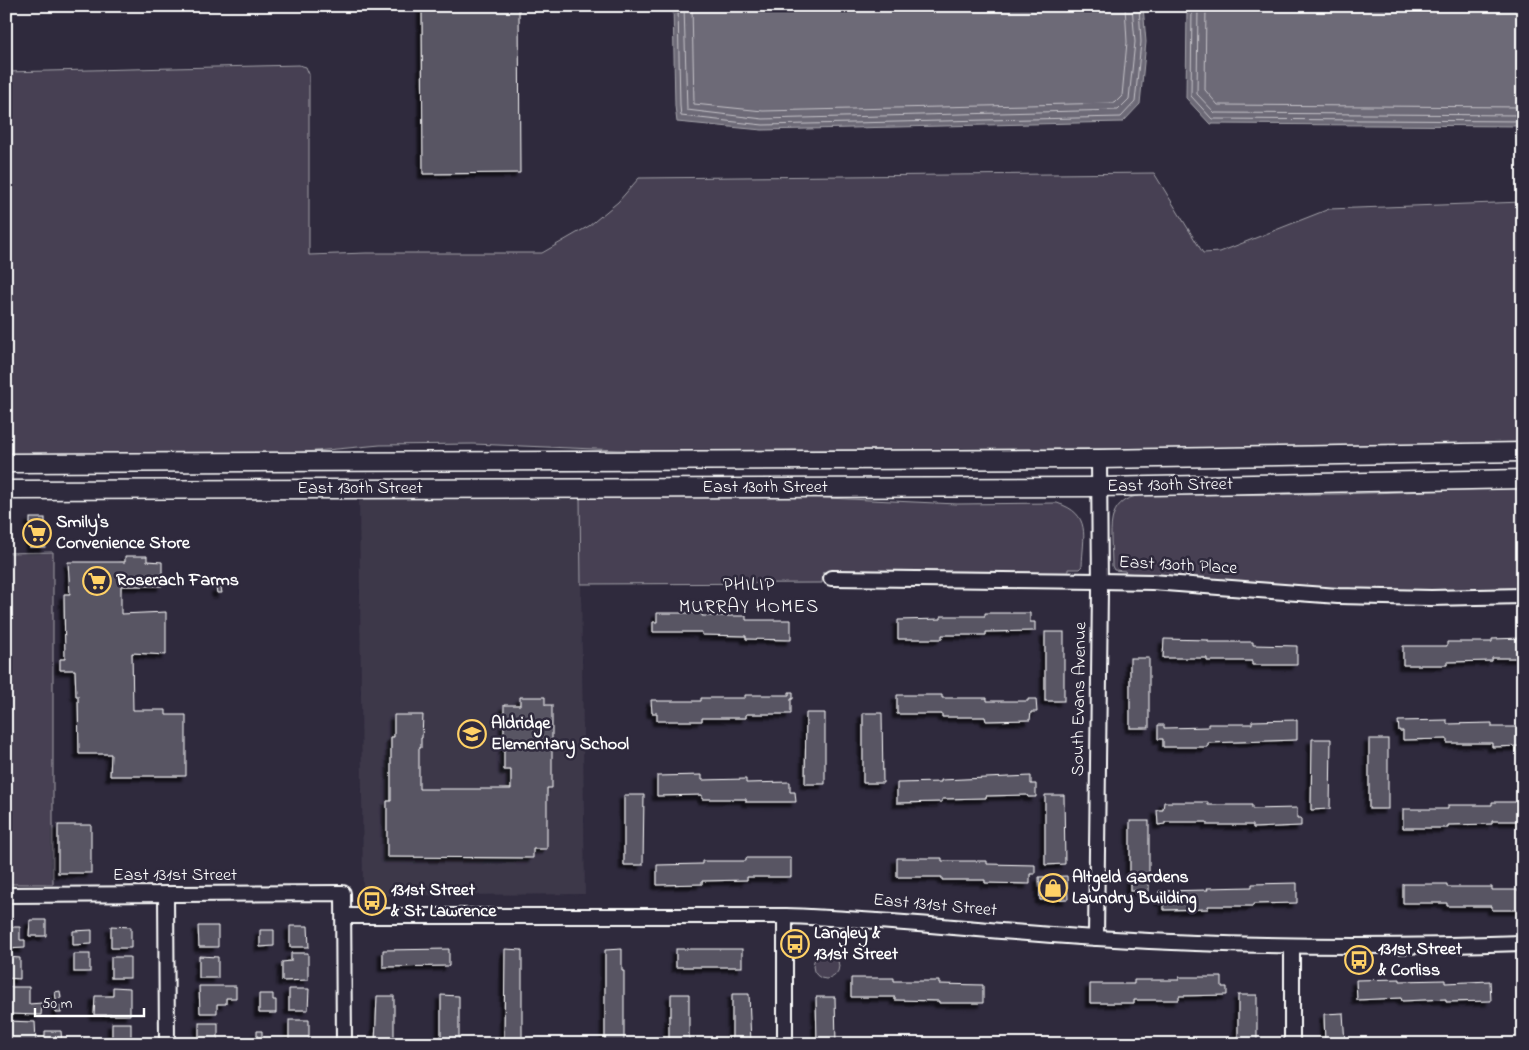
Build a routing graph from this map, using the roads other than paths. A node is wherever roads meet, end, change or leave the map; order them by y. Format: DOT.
graph roads {
  1 [pos="1523,452"];
  2 [pos="1099,459"];
  3 [pos="6,463"];
  4 [pos="1523,479"];
  5 [pos="1099,487"];
  6 [pos="6,490"];
  7 [pos="831,578"];
  8 [pos="1100,580"];
  9 [pos="1523,596"];
  10 [pos="166,894"];
  11 [pos="6,895"];
  12 [pos="344,916"];
  13 [pos="785,916"];
  14 [pos="1096,938"];
  15 [pos="1523,943"];
  16 [pos="1292,946"];
  17 [pos="167,1044"];
  18 [pos="344,1044"];
  19 [pos="785,1044"];
  20 [pos="1292,1044"];
  1 -- 2 [label="main road, East 130th Street"];
  2 -- 3 [label="main road, East 130th Street"];
  2 -- 5 [label="street, South Evans Avenue"];
  4 -- 5 [label="main road, East 130th Street"];
  5 -- 6 [label="main road, East 130th Street"];
  5 -- 8 [label="street, South Evans Avenue"];
  7 -- 8 [label="street, East 130th Place"];
  8 -- 9 [label="street, East 130th Place"];
  8 -- 14 [label="street, South Evans Avenue"];
  10 -- 11 [label="street, East 131st Street"];
  10 -- 12 [label="street, East 131st Street"];
  10 -- 17 [label="street"];
  12 -- 13 [label="street, East 131st Street"];
  12 -- 18 [label="street"];
  13 -- 14 [label="street, East 131st Street"];
  13 -- 19 [label="street"];
  14 -- 16 [label="street, East 131st Street"];
  15 -- 16 [label="street, East 131st Street"];
  16 -- 20 [label="street"];
}
